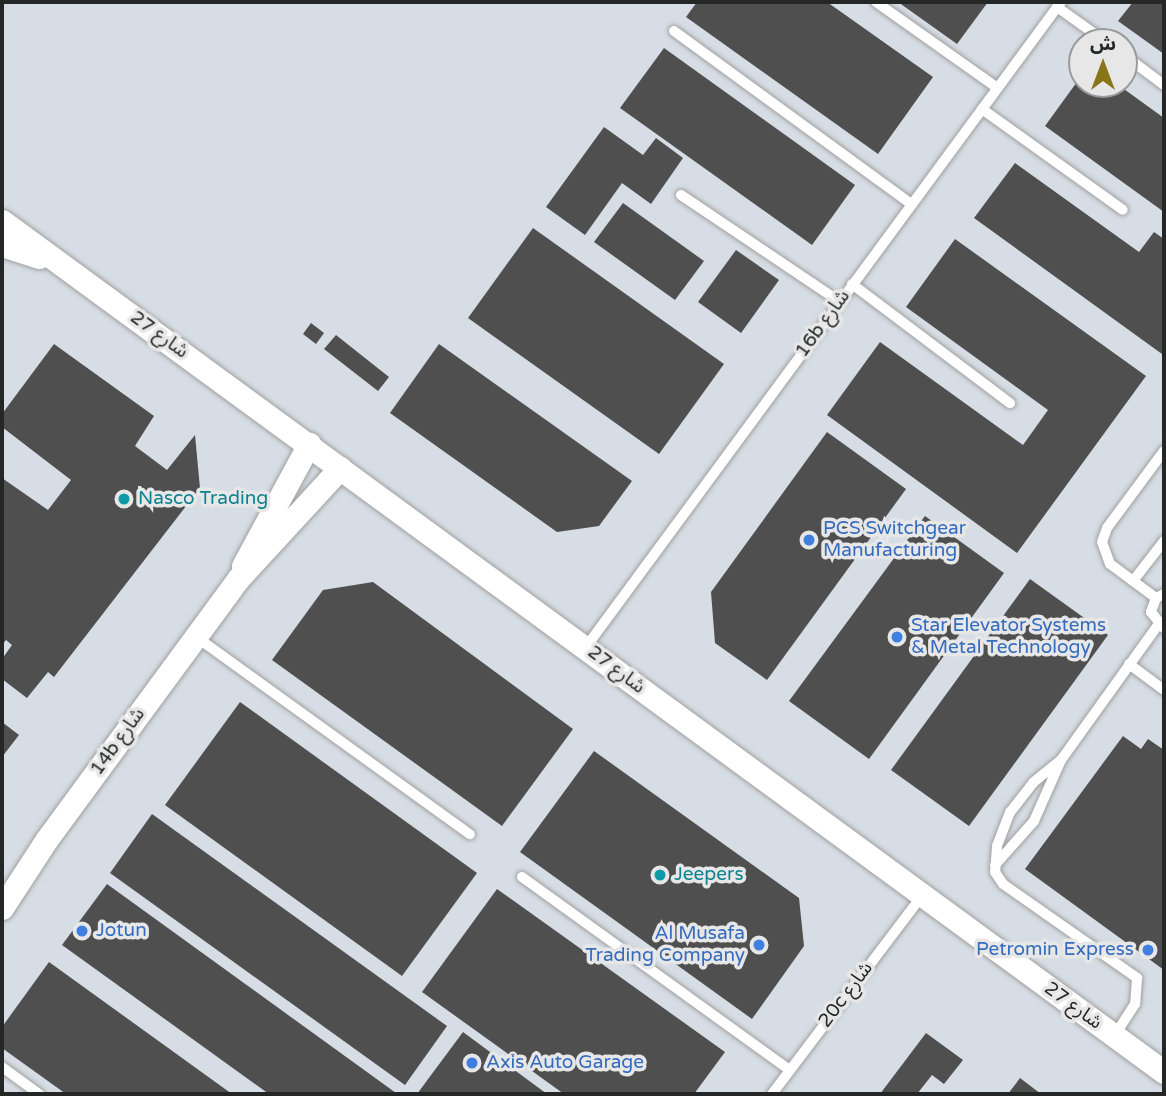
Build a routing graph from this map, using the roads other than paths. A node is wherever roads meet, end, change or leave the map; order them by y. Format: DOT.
graph roads {
  1 [pos="876,2"];
  2 [pos="1059,4"];
  3 [pos="1089,28"];
  4 [pos="674,32"];
  5 [pos="1138,66"];
  6 [pos="1164,85"];
  7 [pos="996,88"];
  8 [pos="982,109"];
  9 [pos="681,195"];
  10 [pos="911,204"];
  11 [pos="1123,210"];
  12 [pos="2,221"];
  13 [pos="2,245"];
  14 [pos="68,268"];
  15 [pos="852,284"];
  16 [pos="840,302"];
  17 [pos="1010,403"];
  18 [pos="309,444"];
  19 [pos="1164,451"];
  20 [pos="340,468"];
  21 [pos="1164,541"];
  22 [pos="238,579"];
  23 [pos="1133,581"];
  24 [pos="1160,596"];
  25 [pos="1161,626"];
  26 [pos="194,636"];
  27 [pos="586,647"];
  28 [pos="1129,664"];
  29 [pos="1164,690"];
  30 [pos="1061,760"];
  31 [pos="470,834"];
  32 [pos="47,839"];
  33 [pos="995,865"];
  34 [pos="522,877"];
  35 [pos="2,888"];
  36 [pos="920,897"];
  37 [pos="2,908"];
  38 [pos="1114,1036"];
  39 [pos="2,1067"];
  40 [pos="790,1070"];
  41 [pos="1164,1072"];
  42 [pos="39,1094"];
  43 [pos="772,1094"];
  1 -- 7 [label="lane"];
  2 -- 3 [label="lane"];
  2 -- 7 [label="lane, 16b شارع"];
  4 -- 10 [label="lane"];
  5 -- 6 [label="lane"];
  7 -- 8 [label="lane, 16b شارع"];
  8 -- 10 [label="lane, 16b شارع"];
  8 -- 11 [label="lane"];
  9 -- 16 [label="lane"];
  10 -- 15 [label="lane, 16b شارع"];
  12 -- 14 [label="street, شارع 27"];
  13 -- 14 [label="street, شارع 27"];
  14 -- 18 [label="street, شارع 27"];
  15 -- 16 [label="lane, 16b شارع"];
  15 -- 17 [label="lane"];
  16 -- 27 [label="lane, 16b شارع"];
  18 -- 20 [label="street, شارع 27"];
  18 -- 22 [label="street, 14b شارع"];
  19 -- 23 [label="lane"];
  20 -- 22 [label="street, 14b شارع"];
  20 -- 27 [label="street, شارع 27"];
  21 -- 23 [label="lane"];
  22 -- 26 [label="street, 14b شارع"];
  23 -- 24 [label="lane"];
  24 -- 25 [label="lane"];
  25 -- 28 [label="lane"];
  26 -- 31 [label="lane"];
  26 -- 32 [label="street, 14b شارع"];
  27 -- 36 [label="street, شارع 27"];
  28 -- 29 [label="lane"];
  28 -- 30 [label="lane"];
  30 -- 33 [label="lane"];
  30 -- 33 [label="lane"];
  32 -- 35 [label="street"];
  32 -- 37 [label="street, 14b شارع"];
  33 -- 38 [label="lane"];
  34 -- 40 [label="lane"];
  36 -- 38 [label="street, شارع 27"];
  36 -- 40 [label="lane, 20c شارع"];
  38 -- 41 [label="street, شارع 27"];
  39 -- 42 [label="lane"];
  40 -- 43 [label="lane, 20c شارع"];
}
